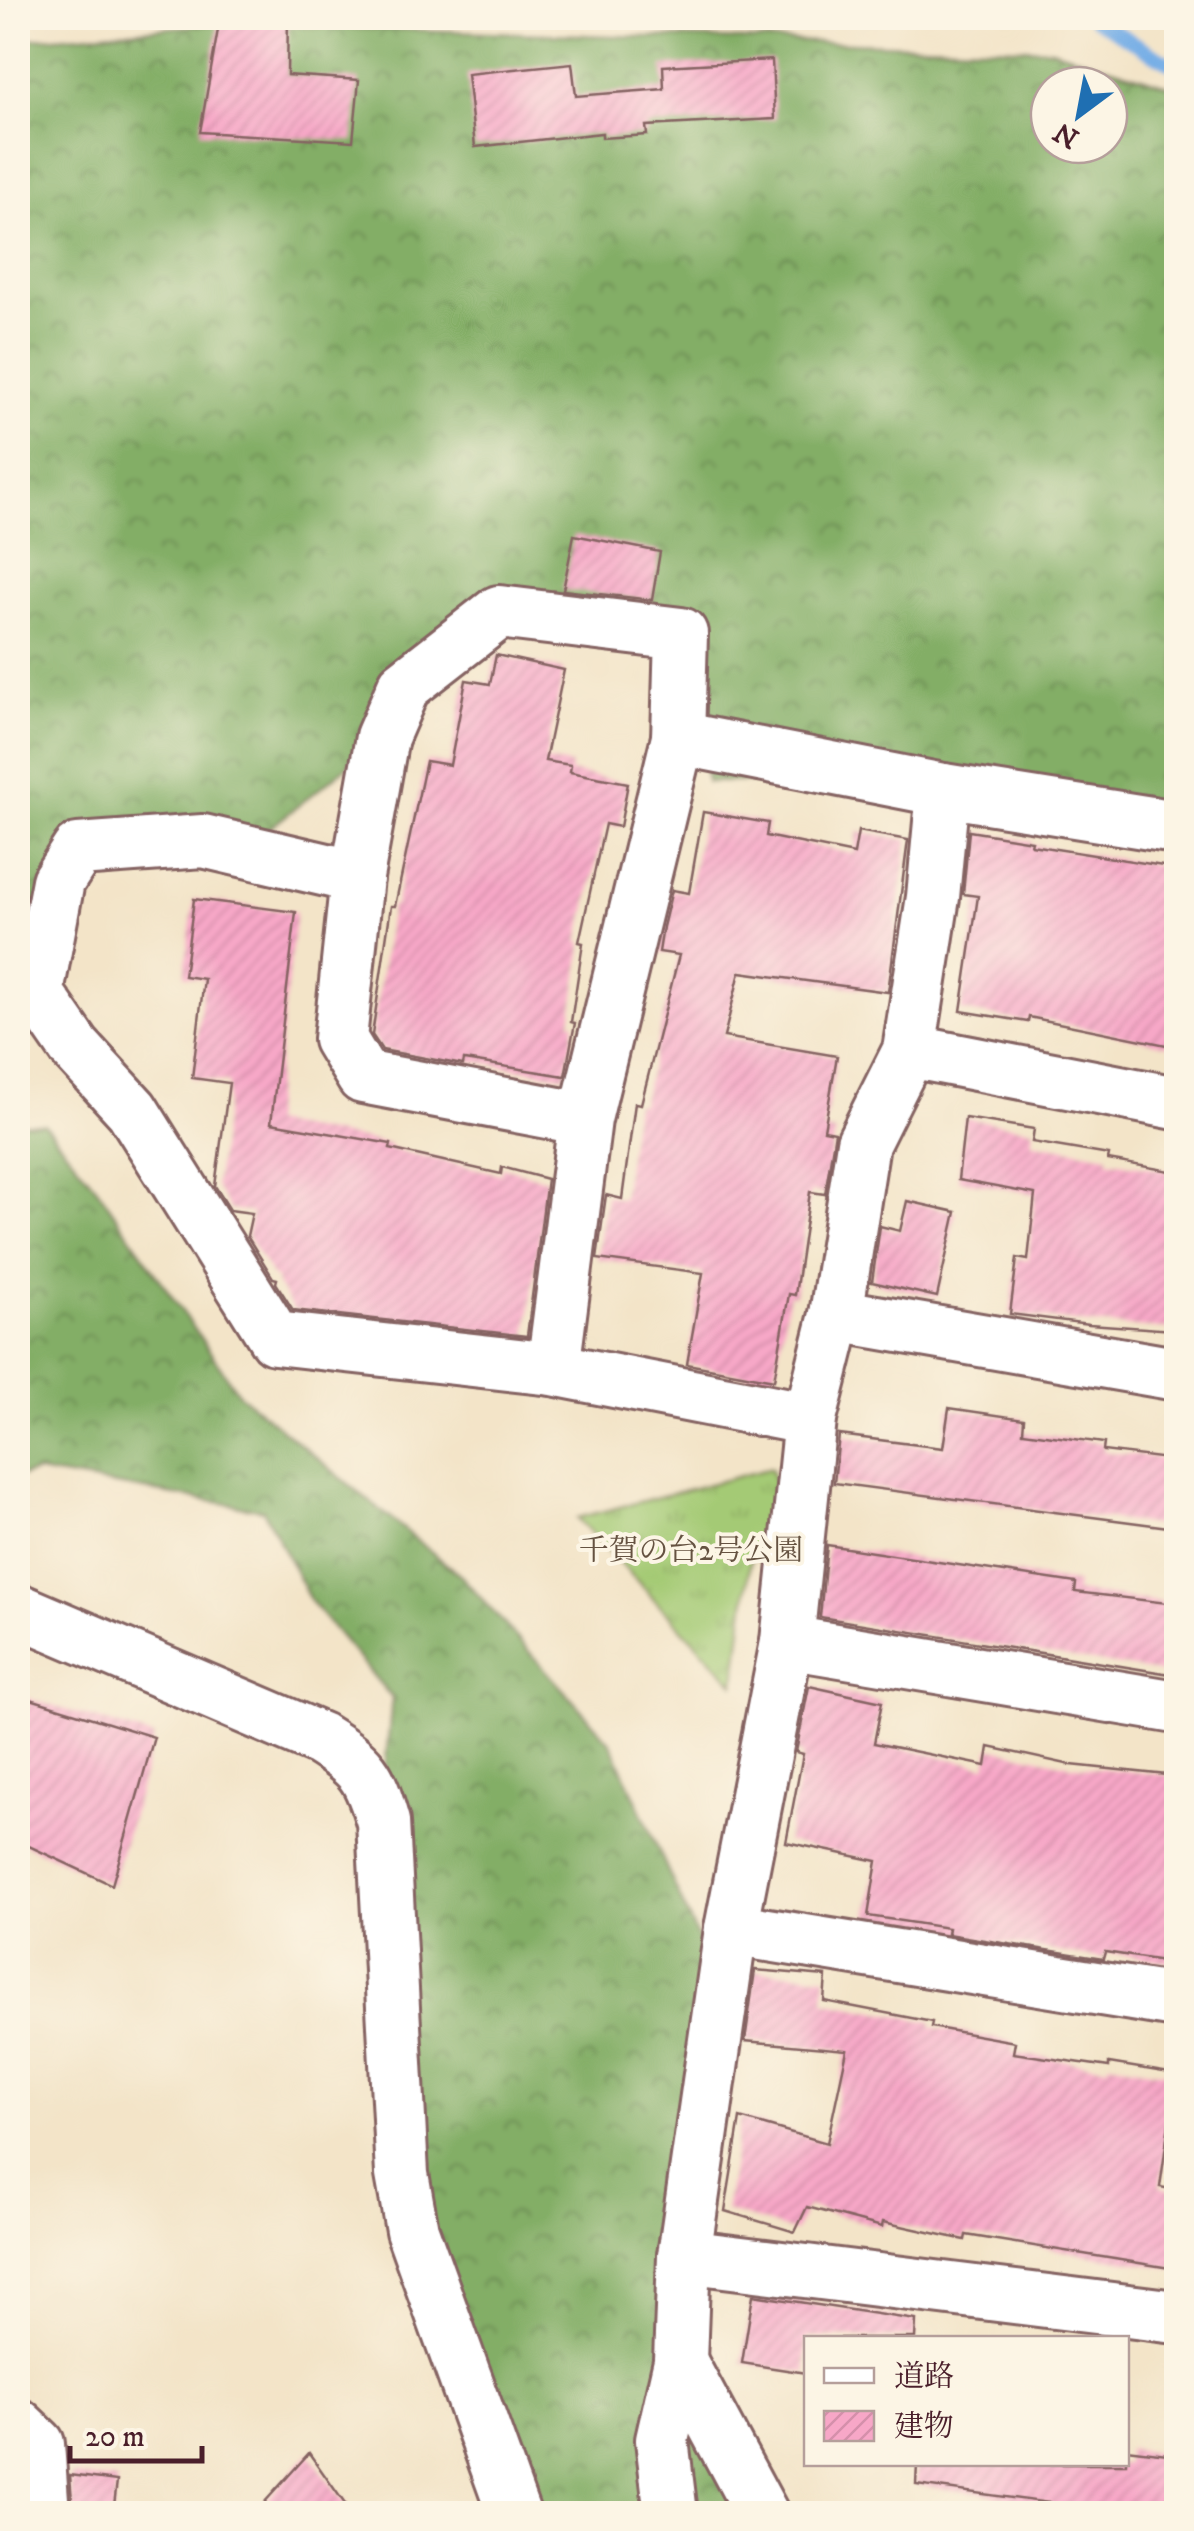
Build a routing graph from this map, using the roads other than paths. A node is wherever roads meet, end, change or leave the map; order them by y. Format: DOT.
graph roads {
  1 [pos="678,738"];
  2 [pos="944,790"];
  3 [pos="1176,828"];
  4 [pos="357,876"];
  5 [pos="909,1051"];
  6 [pos="1176,1103"];
  7 [pos="585,1119"];
  8 [pos="836,1315"];
  9 [pos="553,1370"];
  10 [pos="1176,1374"];
  11 [pos="810,1419"];
  12 [pos="18,1610"];
  13 [pos="787,1642"];
  14 [pos="1176,1707"];
  15 [pos="730,1930"];
  16 [pos="1176,2001"];
  17 [pos="684,2256"];
  18 [pos="1176,2317"];
  19 [pos="680,2360"];
  20 [pos="18,2425"];
  21 [pos="43,2514"];
  22 [pos="514,2514"];
  23 [pos="671,2514"];
  24 [pos="762,2514"];
  1 -- 2 [label="street"];
  1 -- 4 [label="street"];
  1 -- 7 [label="street"];
  2 -- 3 [label="street"];
  2 -- 5 [label="street"];
  4 -- 7 [label="street"];
  4 -- 9 [label="street"];
  5 -- 6 [label="street"];
  5 -- 8 [label="street"];
  7 -- 9 [label="street"];
  8 -- 10 [label="street"];
  8 -- 11 [label="street"];
  9 -- 11 [label="street"];
  11 -- 13 [label="street"];
  12 -- 22 [label="street"];
  13 -- 14 [label="street"];
  13 -- 15 [label="street"];
  15 -- 16 [label="street"];
  15 -- 17 [label="street"];
  17 -- 18 [label="street"];
  17 -- 19 [label="street"];
  19 -- 23 [label="street"];
  19 -- 24 [label="street"];
  20 -- 21 [label="street"];
}
